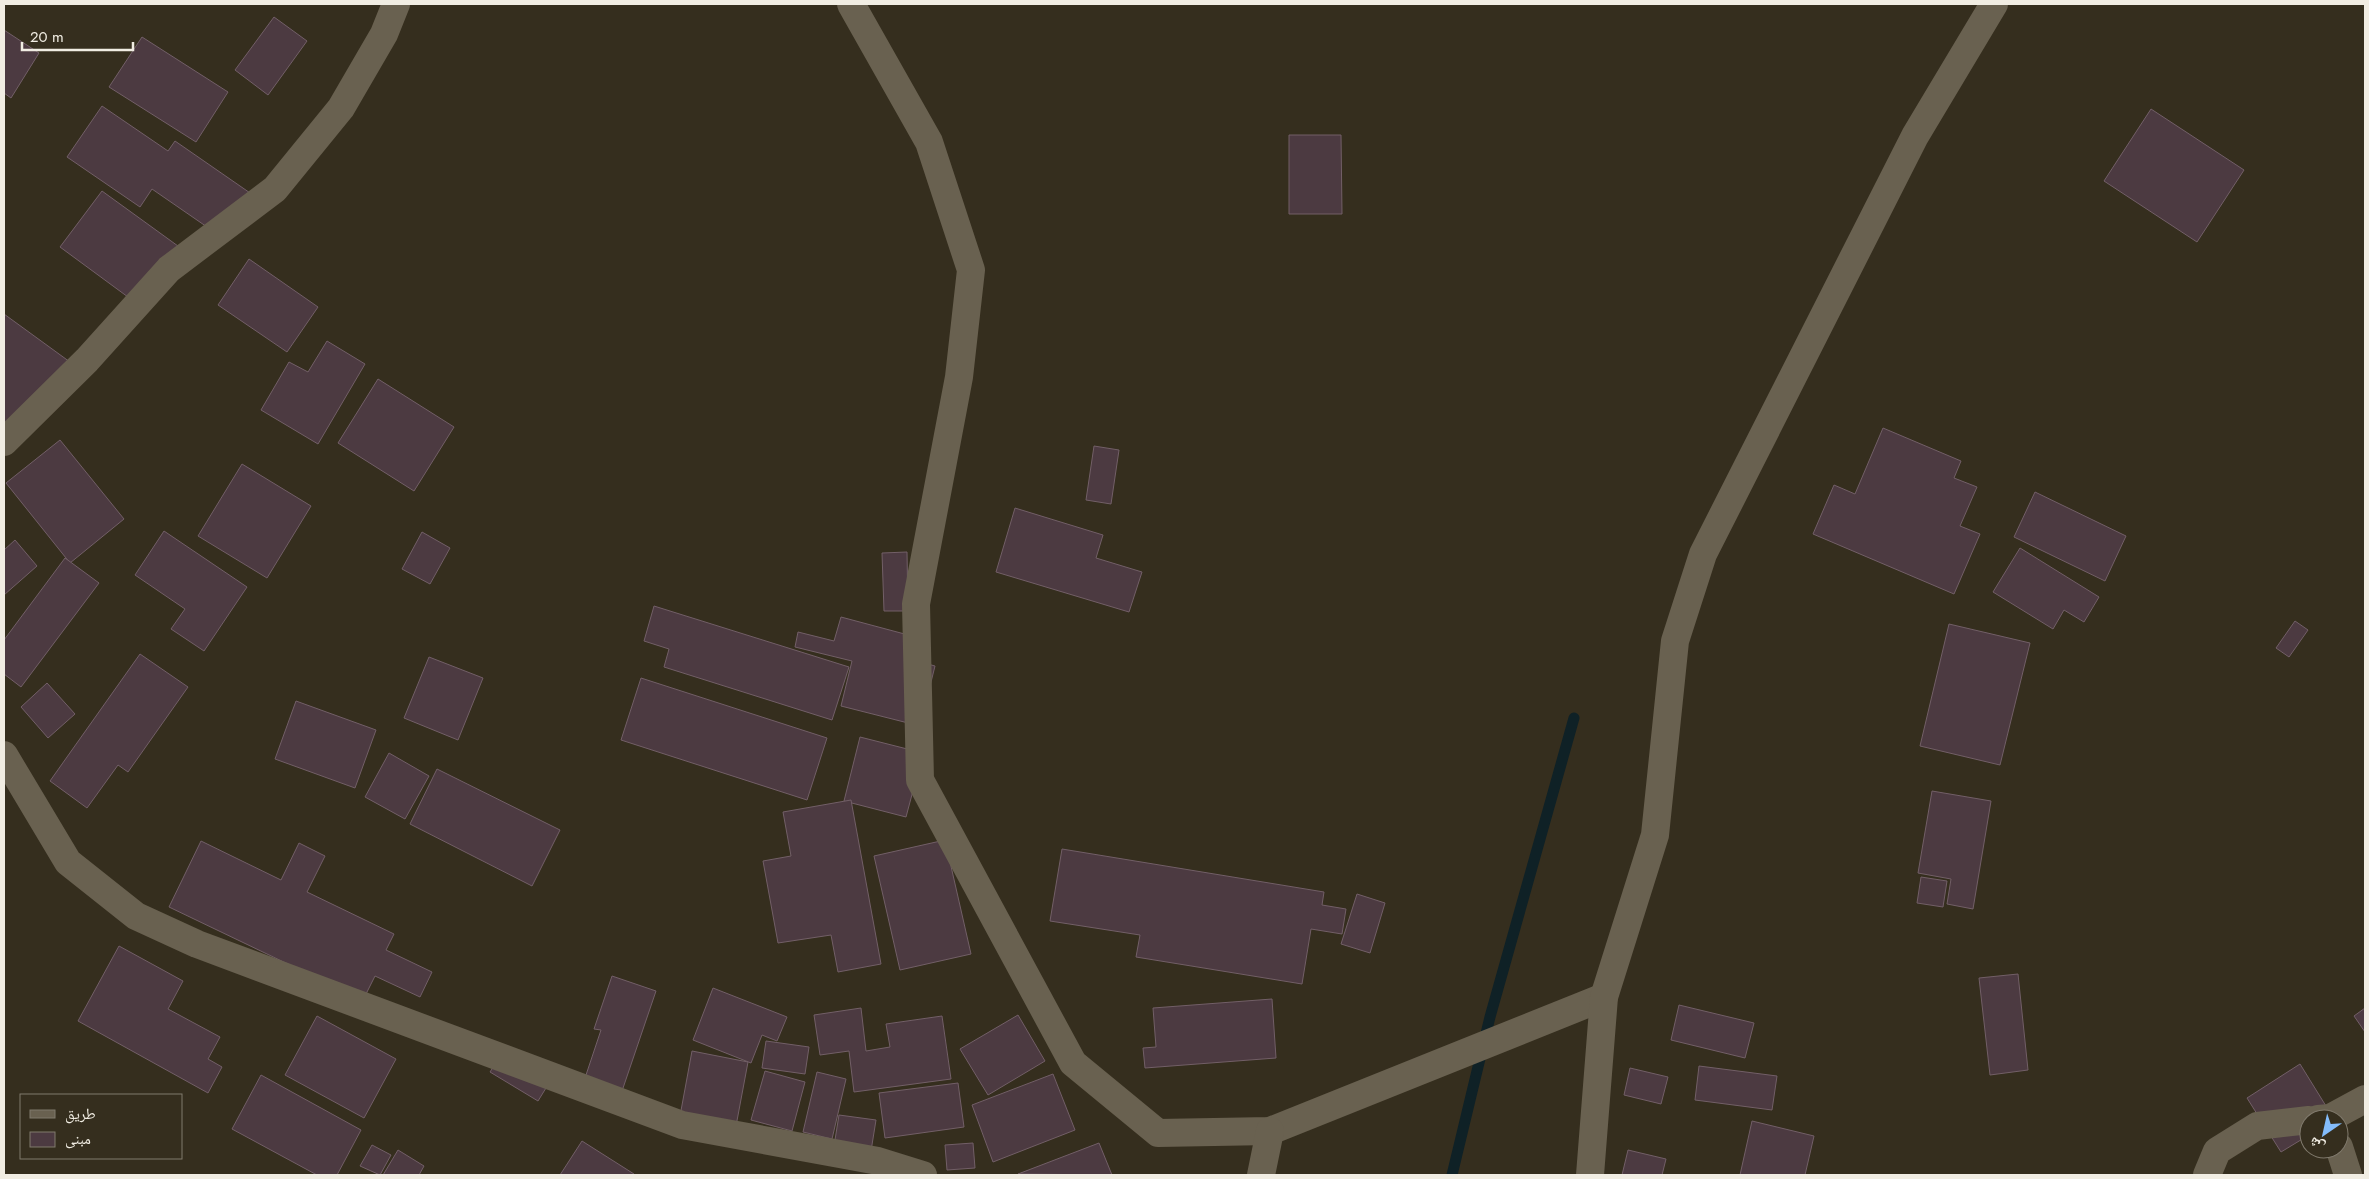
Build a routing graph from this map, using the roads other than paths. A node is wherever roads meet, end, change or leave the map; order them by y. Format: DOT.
graph roads {
  1 [pos="396,4"];
  2 [pos="851,4"];
  3 [pos="1994,4"];
  4 [pos="4,442"];
  5 [pos="4,755"];
  6 [pos="1604,997"];
  7 [pos="2365,1100"];
  8 [pos="2345,1109"];
  9 [pos="2299,1121"];
  10 [pos="1270,1131"];
  11 [pos="2343,1159"];
  12 [pos="923,1175"];
  13 [pos="1261,1175"];
  14 [pos="1590,1175"];
  15 [pos="2207,1175"];
  16 [pos="2348,1175"];
  1 -- 4 [label="street"];
  2 -- 10 [label="street"];
  3 -- 6 [label="street"];
  5 -- 12 [label="street"];
  6 -- 10 [label="street"];
  6 -- 14 [label="street"];
  7 -- 8 [label="street"];
  9 -- 15 [label="street"];
  10 -- 13 [label="street"];
  11 -- 16 [label="street"];
}
